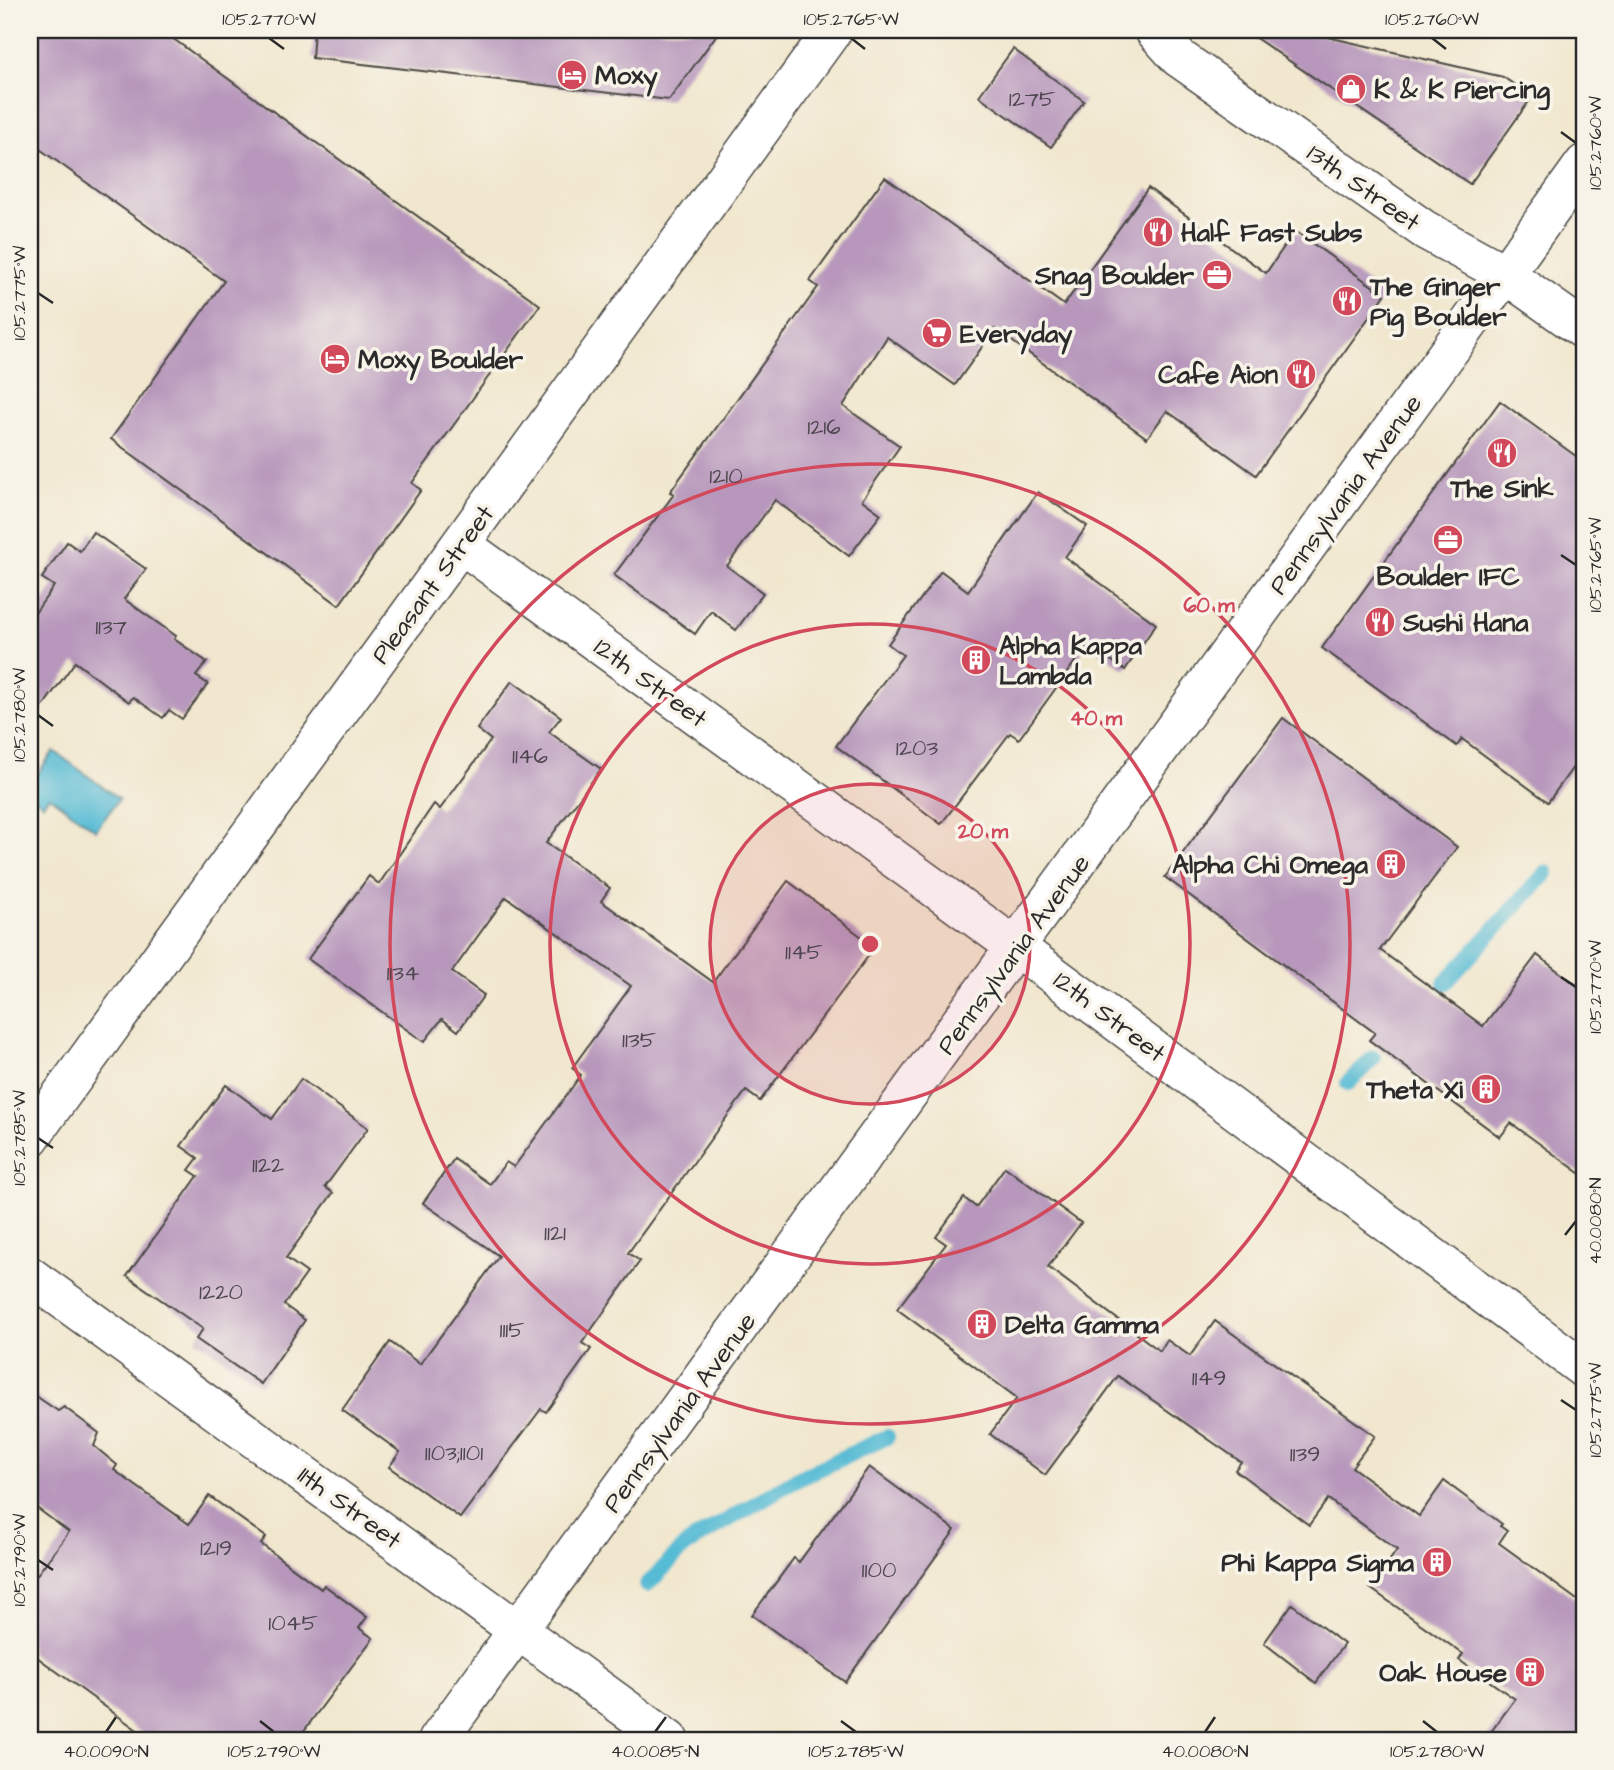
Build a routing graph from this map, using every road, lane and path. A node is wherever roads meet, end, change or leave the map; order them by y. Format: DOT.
graph roads {
  1 [pos="833,30"];
  2 [pos="1154,30"];
  3 [pos="1584,164"];
  4 [pos="1505,274"];
  5 [pos="1584,330"];
  6 [pos="461,544"];
  7 [pos="1017,948"];
  8 [pos="30,1138"];
  9 [pos="30,1276"];
  10 [pos="1584,1370"];
  11 [pos="519,1630"];
  12 [pos="438,1740"];
  13 [pos="669,1740"];
  1 -- 6 [label="street, Pleasant Street"];
  2 -- 4 [label="street, 13th Street"];
  3 -- 4 [label="street, Pennsylvania Avenue"];
  4 -- 5 [label="street, 13th Street"];
  4 -- 7 [label="street, Pennsylvania Avenue"];
  6 -- 7 [label="street, 12th Street"];
  6 -- 8 [label="street, Pleasant Street"];
  7 -- 10 [label="street, 12th Street"];
  7 -- 11 [label="street, Pennsylvania Avenue"];
  9 -- 11 [label="street, 11th Street"];
  11 -- 12 [label="street, Pennsylvania Avenue"];
  11 -- 13 [label="street, 11th Street"];
}
